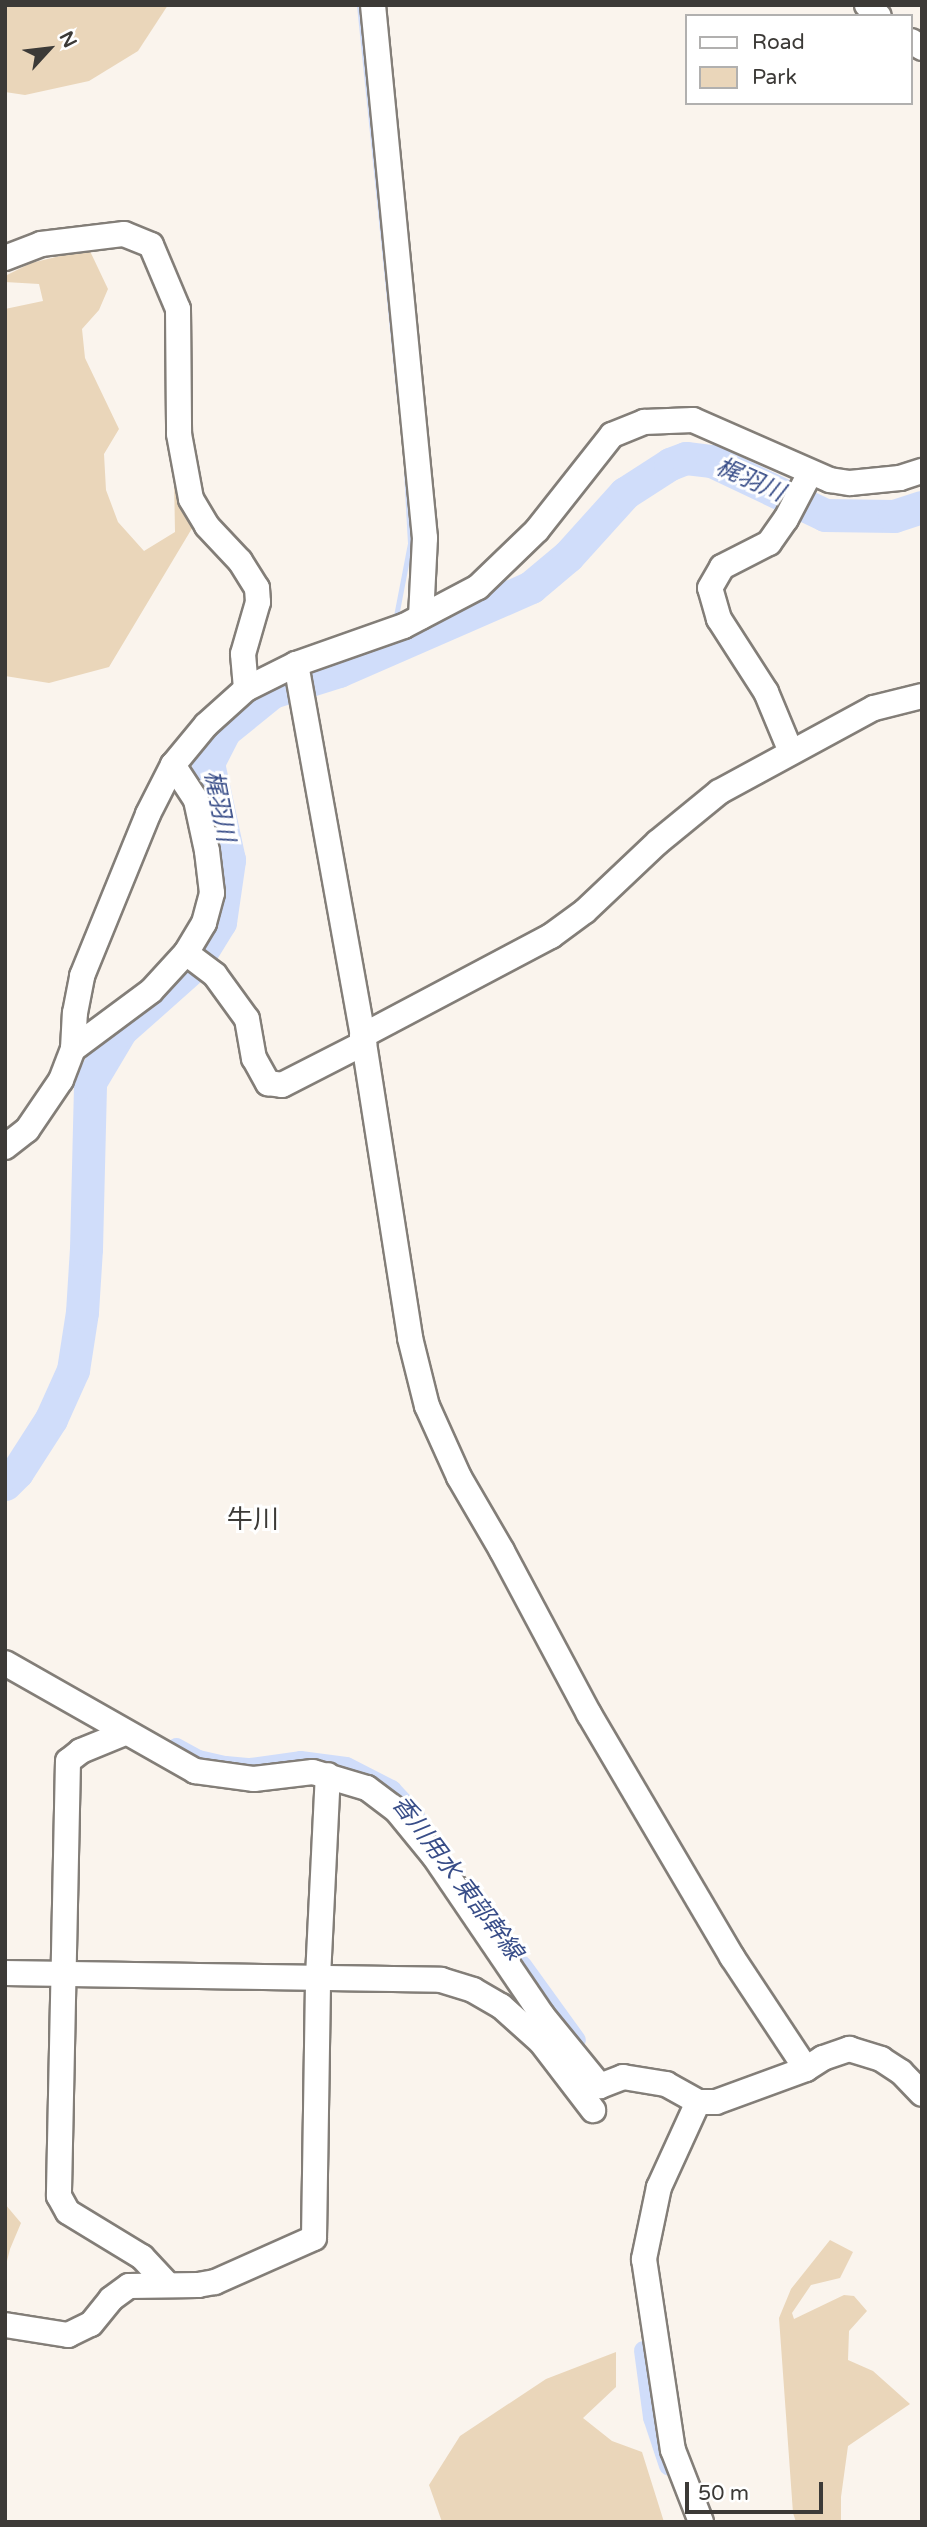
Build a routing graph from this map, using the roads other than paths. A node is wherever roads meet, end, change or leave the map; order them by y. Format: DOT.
graph roads {
  1 [pos="373,5"];
  2 [pos="5,258"];
  3 [pos="922,471"];
  4 [pos="808,479"];
  5 [pos="421,617"];
  6 [pos="298,668"];
  7 [pos="246,689"];
  8 [pos="922,696"];
  9 [pos="791,751"];
  10 [pos="173,765"];
  11 [pos="188,955"];
  12 [pos="363,1040"];
  13 [pos="73,1049"];
  14 [pos="5,1147"];
  15 [pos="5,1663"];
  16 [pos="125,1733"];
  17 [pos="327,1775"];
  18 [pos="5,1973"];
  19 [pos="62,1974"];
  20 [pos="318,1977"];
  21 [pos="806,2069"];
  22 [pos="922,2094"];
  23 [pos="698,2102"];
  24 [pos="593,2110"];
  25 [pos="168,2285"];
  26 [pos="5,2325"];
  27 [pos="701,2522"];
  1 -- 5 [label="street"];
  2 -- 7 [label="street"];
  3 -- 4 [label="street"];
  4 -- 5 [label="street"];
  4 -- 9 [label="street"];
  5 -- 6 [label="street"];
  6 -- 7 [label="street"];
  6 -- 12 [label="street"];
  7 -- 10 [label="street"];
  8 -- 9 [label="street"];
  9 -- 12 [label="street"];
  10 -- 11 [label="street"];
  10 -- 13 [label="street"];
  11 -- 12 [label="street"];
  11 -- 13 [label="street"];
  12 -- 21 [label="street"];
  13 -- 14 [label="street"];
  15 -- 16 [label="street"];
  16 -- 17 [label="street"];
  16 -- 19 [label="street"];
  17 -- 20 [label="street"];
  17 -- 23 [label="street"];
  18 -- 19 [label="street"];
  19 -- 20 [label="street"];
  19 -- 25 [label="street"];
  20 -- 24 [label="street"];
  20 -- 25 [label="street"];
  21 -- 22 [label="street"];
  21 -- 23 [label="street"];
  23 -- 27 [label="street"];
  25 -- 26 [label="street"];
}
